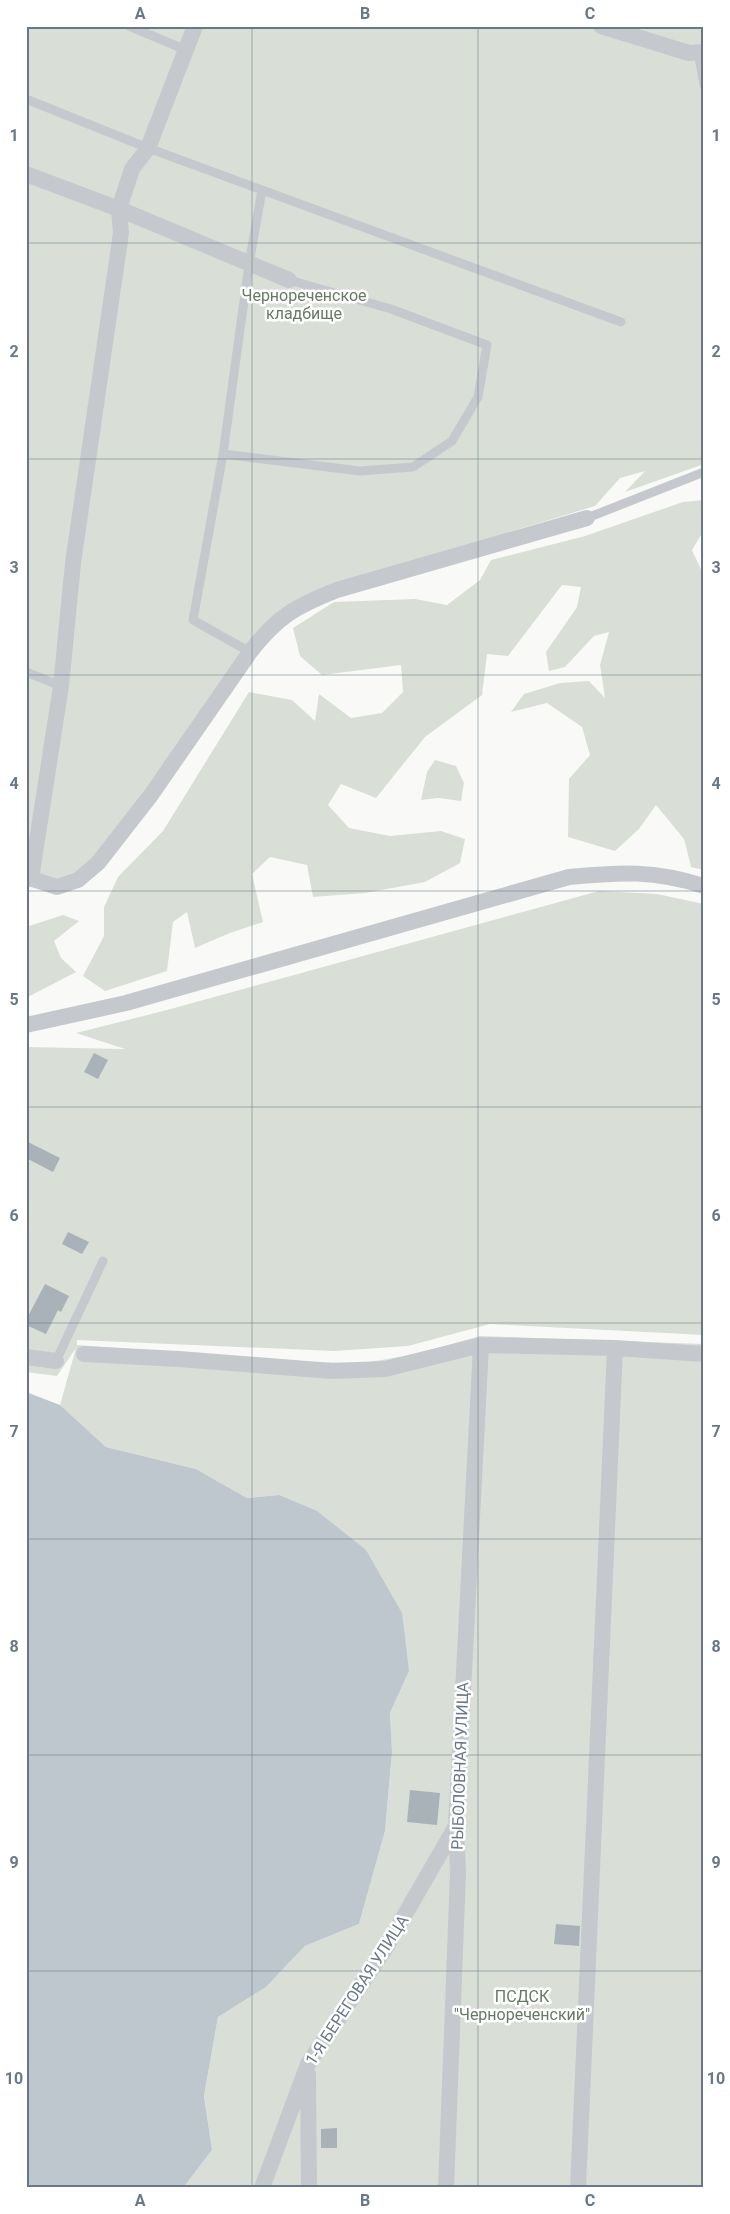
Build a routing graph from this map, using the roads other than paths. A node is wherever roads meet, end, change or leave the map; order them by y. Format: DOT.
graph roads {
  1 [pos="128,26"];
  2 [pos="195,26"];
  3 [pos="607,27"];
  4 [pos="186,50"];
  5 [pos="701,52"];
  6 [pos="704,86"];
  7 [pos="26,99"];
  8 [pos="148,148"];
  9 [pos="26,174"];
  10 [pos="262,190"];
  11 [pos="119,208"];
  12 [pos="249,264"];
  13 [pos="289,280"];
  14 [pos="621,322"];
  15 [pos="223,454"];
  16 [pos="704,472"];
  17 [pos="586,518"];
  18 [pos="250,652"];
  19 [pos="26,672"];
  20 [pos="62,686"];
  21 [pos="29,878"];
  22 [pos="704,886"];
  23 [pos="26,1025"];
  24 [pos="103,1261"];
  25 [pos="481,1344"];
  26 [pos="615,1348"];
  27 [pos="84,1354"];
  28 [pos="704,1354"];
  29 [pos="26,1357"];
  30 [pos="56,1362"];
  31 [pos="456,1826"];
  32 [pos="308,2064"];
  33 [pos="262,2188"];
  34 [pos="309,2188"];
  35 [pos="446,2188"];
  36 [pos="578,2188"];
  1 -- 4 [label="lane"];
  2 -- 4 [label="street"];
  3 -- 5 [label="street"];
  4 -- 8 [label="street"];
  5 -- 6 [label="lane"];
  7 -- 8 [label="lane"];
  8 -- 10 [label="lane"];
  8 -- 11 [label="street"];
  9 -- 11 [label="street"];
  10 -- 12 [label="lane"];
  10 -- 14 [label="lane"];
  11 -- 12 [label="street"];
  11 -- 20 [label="street"];
  12 -- 13 [label="street"];
  12 -- 15 [label="lane"];
  13 -- 15 [label="lane"];
  15 -- 18 [label="lane"];
  16 -- 17 [label="lane"];
  17 -- 18 [label="street"];
  18 -- 21 [label="street"];
  19 -- 20 [label="lane"];
  20 -- 21 [label="street"];
  22 -- 23 [label="street"];
  24 -- 30 [label="lane"];
  25 -- 26 [label="street"];
  25 -- 27 [label="street"];
  25 -- 31 [label="street, РЫБОЛОВНАЯ УЛИЦА"];
  26 -- 28 [label="street"];
  26 -- 36 [label="street"];
  29 -- 30 [label="street"];
  31 -- 32 [label="street, 1-Я БЕРЕГОВАЯ УЛИЦА"];
  31 -- 35 [label="street, РЫБОЛОВНАЯ УЛИЦА"];
  32 -- 33 [label="street, 1-Я БЕРЕГОВАЯ УЛИЦА"];
  32 -- 34 [label="street"];
}
